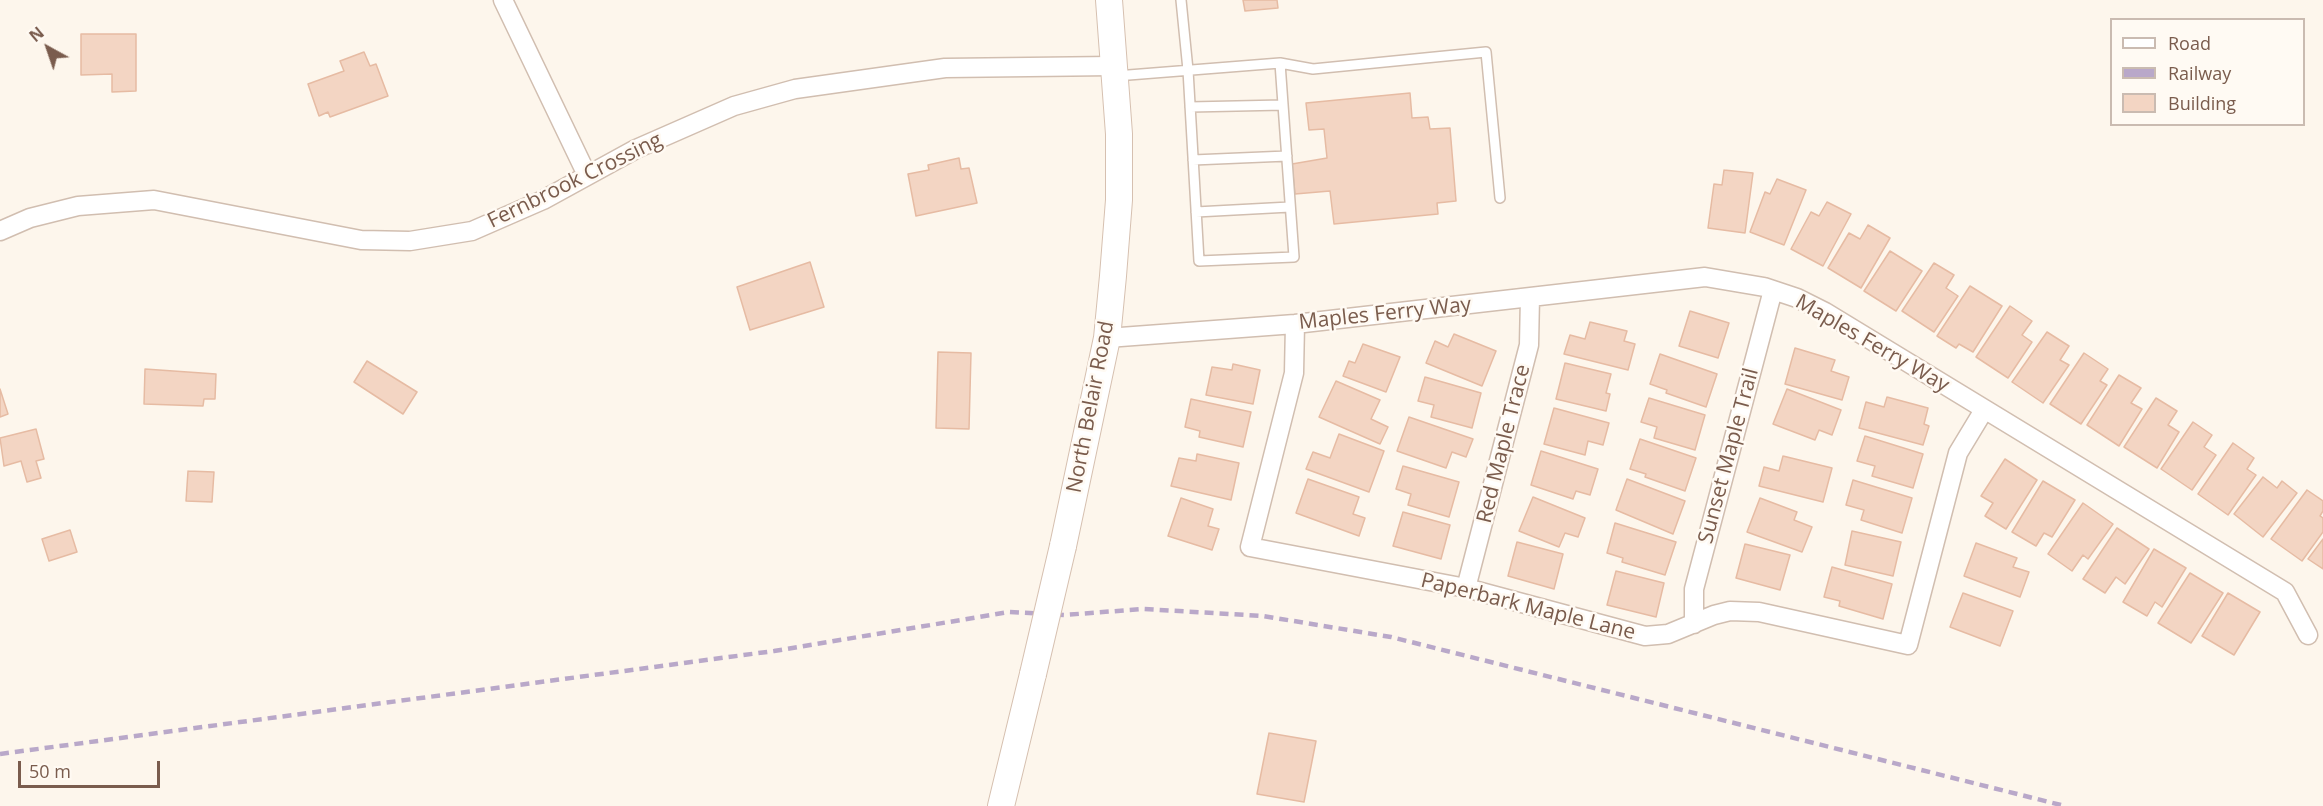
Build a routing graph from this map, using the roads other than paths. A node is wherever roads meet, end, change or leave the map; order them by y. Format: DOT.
graph roads {
  1 [pos="503,0"];
  2 [pos="1109,0"];
  3 [pos="1181,0"];
  4 [pos="1280,63"];
  5 [pos="1188,70"];
  6 [pos="1114,71"];
  7 [pos="1283,105"];
  8 [pos="1190,107"];
  9 [pos="1287,156"];
  10 [pos="1193,160"];
  11 [pos="587,175"];
  12 [pos="1500,198"];
  13 [pos="1290,207"];
  14 [pos="1196,212"];
  15 [pos="0,231"];
  16 [pos="1773,290"];
  17 [pos="1530,297"];
  18 [pos="1295,324"];
  19 [pos="1107,338"];
  20 [pos="1984,410"];
  21 [pos="1466,588"];
  22 [pos="1694,624"];
  23 [pos="2308,635"];
  24 [pos="1001,806"];
  1 -- 11 [label="street"];
  2 -- 6 [label="street, North Belair Road"];
  3 -- 5 [label="lane"];
  4 -- 5 [label="lane"];
  4 -- 7 [label="lane"];
  4 -- 12 [label="lane"];
  5 -- 6 [label="lane"];
  5 -- 8 [label="lane"];
  6 -- 11 [label="street, Fernbrook Crossing"];
  6 -- 19 [label="street, North Belair Road"];
  7 -- 8 [label="lane"];
  7 -- 9 [label="lane"];
  8 -- 10 [label="lane"];
  9 -- 10 [label="lane"];
  9 -- 13 [label="lane"];
  10 -- 14 [label="lane"];
  11 -- 15 [label="street, Fernbrook Crossing"];
  13 -- 14 [label="lane"];
  13 -- 14 [label="lane"];
  16 -- 17 [label="street, Maples Ferry Way"];
  16 -- 20 [label="street, Maples Ferry Way"];
  16 -- 22 [label="street, Sunset Maple Trail"];
  17 -- 18 [label="street, Maples Ferry Way"];
  17 -- 21 [label="street, Red Maple Trace"];
  18 -- 19 [label="street, Maples Ferry Way"];
  18 -- 21 [label="street, Paperbark Maple Lane"];
  19 -- 24 [label="street, North Belair Road, bridge"];
  20 -- 22 [label="street, Paperbark Maple Lane"];
  20 -- 23 [label="street, Maples Ferry Way"];
  21 -- 22 [label="street, Paperbark Maple Lane"];
}
